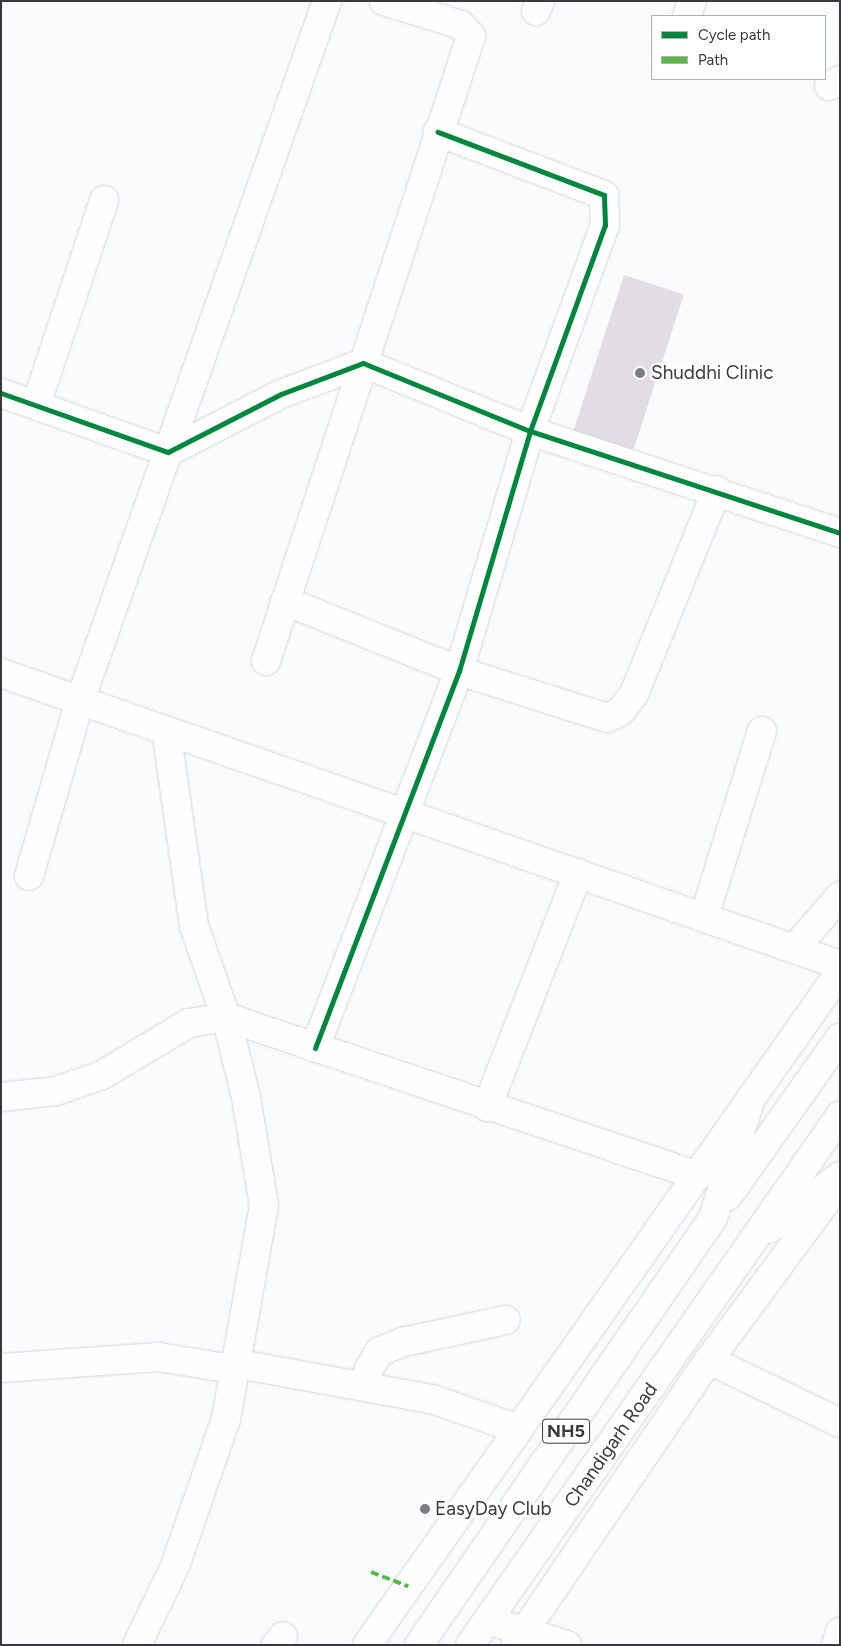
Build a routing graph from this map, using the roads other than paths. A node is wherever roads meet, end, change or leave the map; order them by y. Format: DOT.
graph roads {
  1 [pos="327,1"];
  2 [pos="384,1"];
  3 [pos="692,1"];
  4 [pos="687,15"];
  5 [pos="438,132"];
  6 [pos="104,200"];
  7 [pos="363,363"];
  8 [pos="1,393"];
  9 [pos="36,405"];
  10 [pos="530,431"];
  11 [pos="168,452"];
  12 [pos="718,490"];
  13 [pos="840,533"];
  14 [pos="285,601"];
  15 [pos="266,661"];
  16 [pos="459,672"];
  17 [pos="1,673"];
  18 [pos="80,701"];
  19 [pos="166,730"];
  20 [pos="762,731"];
  21 [pos="406,812"];
  22 [pos="578,873"];
  23 [pos="29,876"];
  24 [pos="840,896"];
  25 [pos="704,917"];
  26 [pos="794,948"];
  27 [pos="840,965"];
  28 [pos="840,972"];
  29 [pos="226,1017"];
  30 [pos="840,1038"];
  31 [pos="315,1048"];
  32 [pos="1,1097"];
  33 [pos="751,1098"];
  34 [pos="487,1107"];
  35 [pos="840,1116"];
  36 [pos="698,1176"];
  37 [pos="840,1176"];
  38 [pos="840,1182"];
  39 [pos="713,1218"];
  40 [pos="749,1243"];
  41 [pos="506,1320"];
  42 [pos="709,1360"];
  43 [pos="232,1366"];
  44 [pos="1,1368"];
  45 [pos="366,1386"];
  46 [pos="840,1423"];
  47 [pos="518,1429"];
  48 [pos="445,1608"];
  49 [pos="840,1632"];
  50 [pos="476,1637"];
  51 [pos="520,1637"];
  52 [pos="137,1645"];
  53 [pos="367,1645"];
  54 [pos="402,1645"];
  55 [pos="419,1645"];
  56 [pos="567,1645"];
  57 [pos="836,1645"];
  1 -- 11 [label="main road"];
  2 -- 5 [label="main road"];
  3 -- 4 [label="main road"];
  5 -- 7 [label="main road"];
  5 -- 10 [label="main road"];
  6 -- 9 [label="main road"];
  7 -- 10 [label="main road"];
  7 -- 11 [label="main road"];
  7 -- 14 [label="main road"];
  8 -- 9 [label="main road"];
  9 -- 11 [label="main road"];
  10 -- 12 [label="main road"];
  10 -- 16 [label="main road"];
  11 -- 18 [label="main road"];
  12 -- 13 [label="main road"];
  12 -- 16 [label="main road"];
  14 -- 15 [label="main road"];
  14 -- 16 [label="main road"];
  16 -- 21 [label="main road"];
  17 -- 18 [label="main road"];
  18 -- 19 [label="main road"];
  18 -- 23 [label="main road"];
  19 -- 21 [label="main road"];
  19 -- 29 [label="main road"];
  20 -- 25 [label="main road"];
  21 -- 22 [label="main road"];
  21 -- 31 [label="main road"];
  22 -- 25 [label="main road"];
  22 -- 34 [label="main road"];
  24 -- 26 [label="main road"];
  25 -- 26 [label="main road"];
  26 -- 27 [label="main road"];
  28 -- 33 [label="main road"];
  29 -- 31 [label="main road"];
  29 -- 32 [label="main road"];
  29 -- 43 [label="main road"];
  30 -- 39 [label="main road, NH5"];
  31 -- 34 [label="main road"];
  33 -- 36 [label="main road"];
  33 -- 39 [label="main road"];
  34 -- 36 [label="main road"];
  35 -- 40 [label="main road, NH5"];
  36 -- 47 [label="main road"];
  37 -- 40 [label="main road"];
  38 -- 42 [label="main road"];
  39 -- 48 [label="main road, NH5"];
  40 -- 50 [label="main road, Chandigarh Road / NH5"];
  41 -- 45 [label="main road"];
  42 -- 46 [label="main road"];
  42 -- 51 [label="main road"];
  43 -- 44 [label="main road"];
  43 -- 45 [label="main road"];
  43 -- 52 [label="main road"];
  45 -- 47 [label="main road"];
  47 -- 53 [label="main road"];
  48 -- 54 [label="main road"];
  48 -- 55 [label="main road, NH5"];
  49 -- 57 [label="main road"];
  50 -- 51 [label="main road"];
  51 -- 56 [label="main road"];
}
